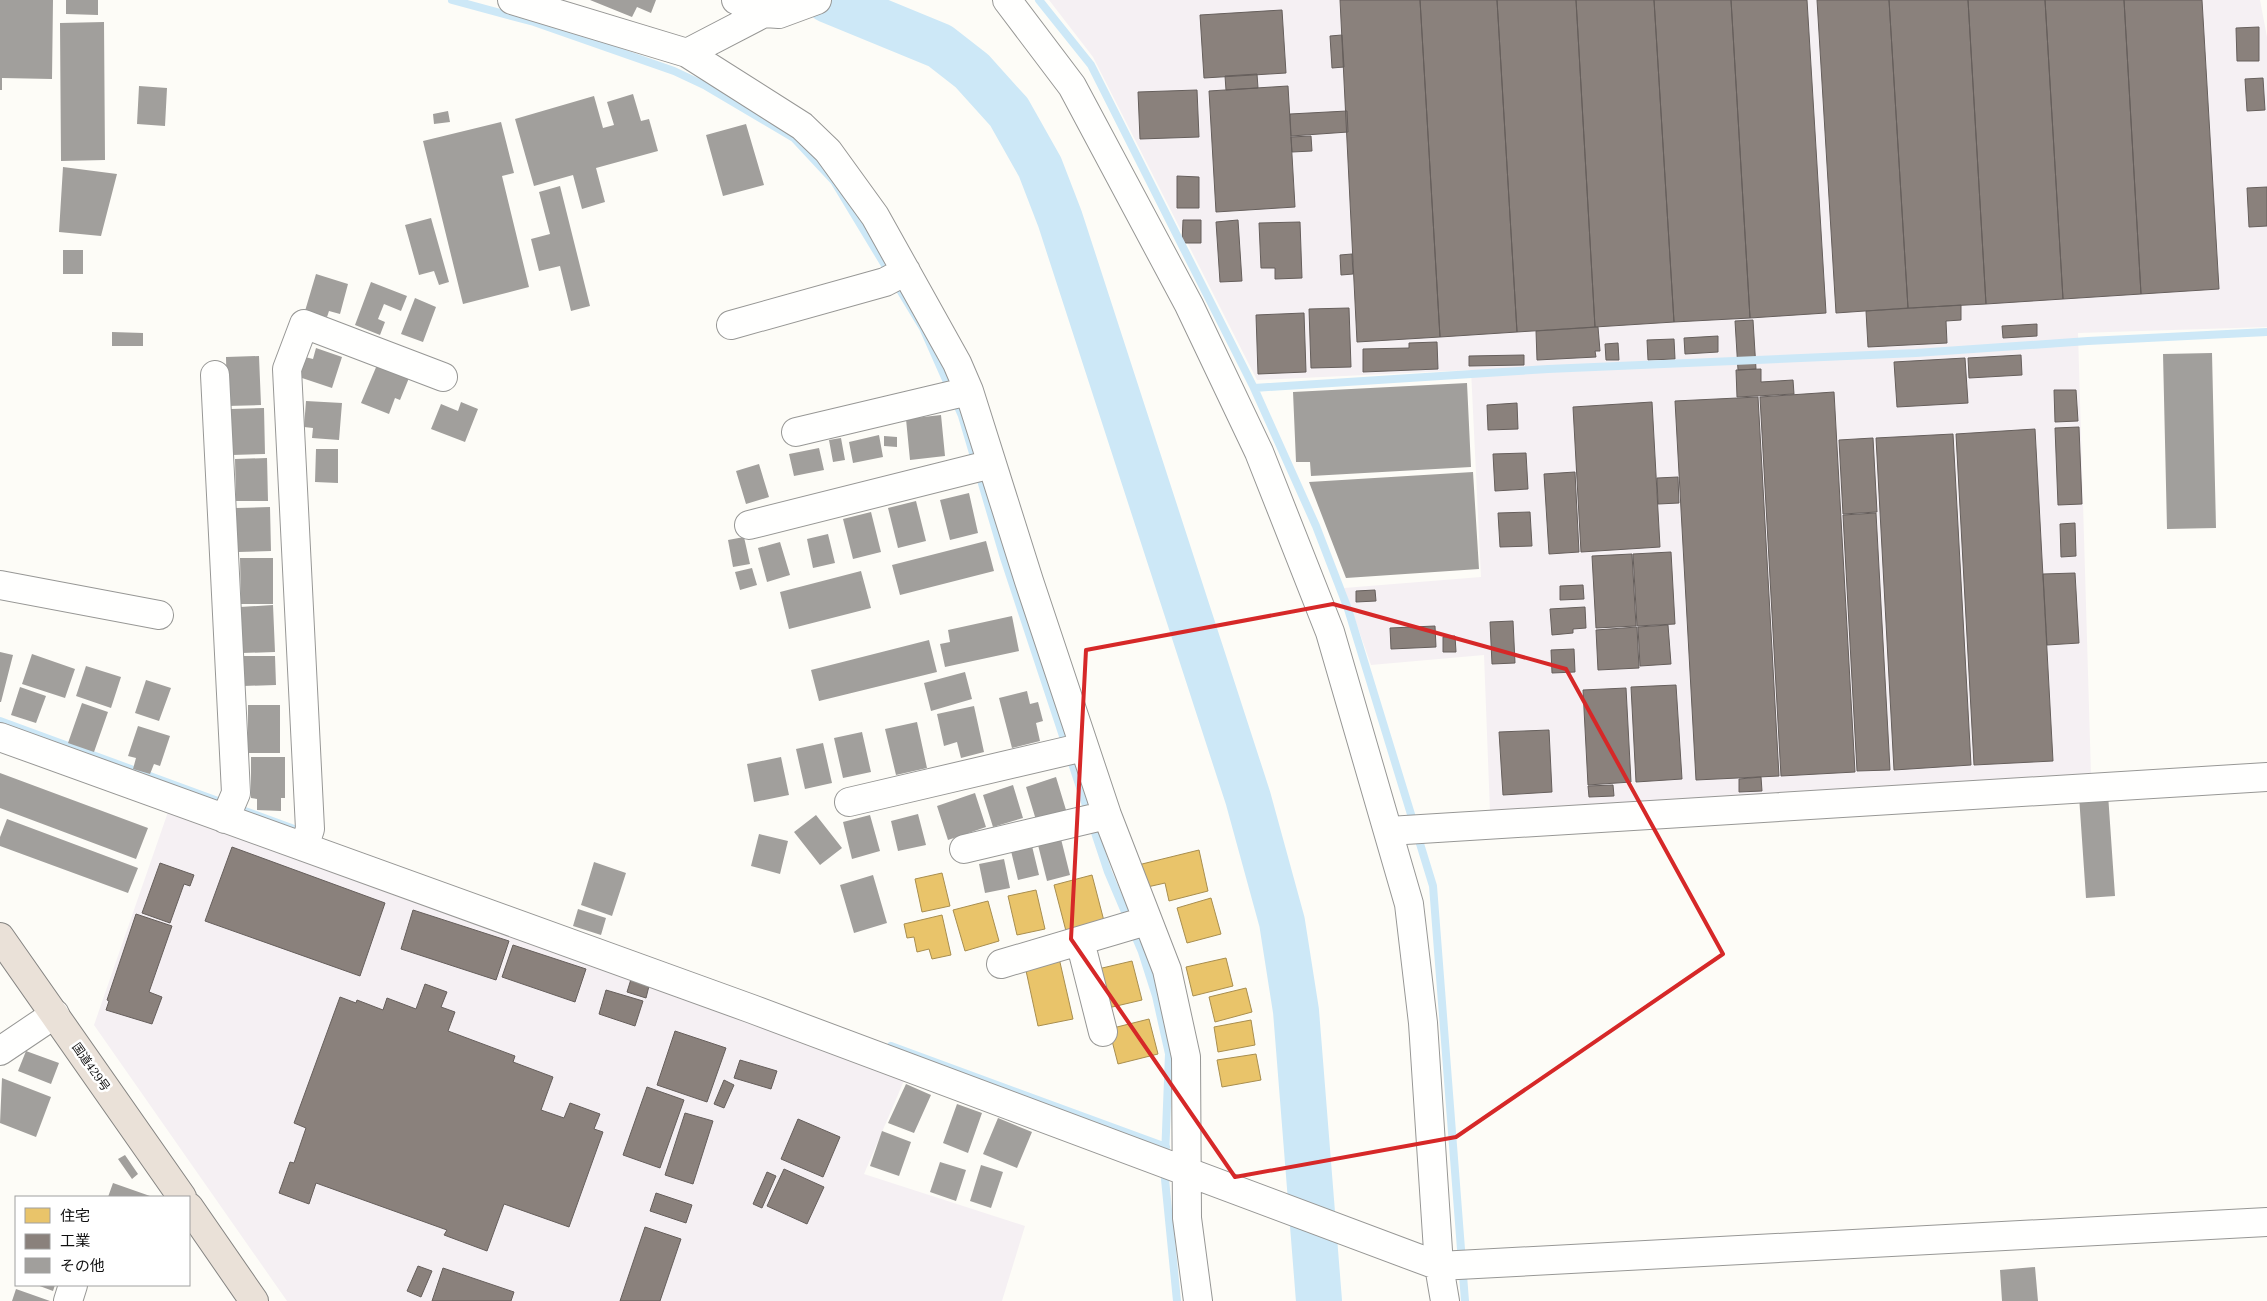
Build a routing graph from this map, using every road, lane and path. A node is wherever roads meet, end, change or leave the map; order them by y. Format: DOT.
graph roads {
  1 [pos="512,0"];
  2 [pos="736,0"];
  3 [pos="817,0"];
  4 [pos="1007,0"];
  5 [pos="772,13"];
  6 [pos="687,53"];
  7 [pos="896,276"];
  8 [pos="731,325"];
  9 [pos="215,375"];
  10 [pos="443,378"];
  11 [pos="957,394"];
  12 [pos="796,432"];
  13 [pos="981,467"];
  14 [pos="749,525"];
  15 [pos="0,585"];
  16 [pos="159,614"];
  17 [pos="0,737"];
  18 [pos="1073,750"];
  19 [pos="2267,777"];
  20 [pos="849,802"];
  21 [pos="229,811"];
  22 [pos="1097,817"];
  23 [pos="1405,830"];
  24 [pos="307,838"];
  25 [pos="964,849"];
  26 [pos="1135,924"];
  27 [pos="0,937"];
  28 [pos="1080,941"];
  29 [pos="1001,964"];
  30 [pos="55,1014"];
  31 [pos="1103,1032"];
  32 [pos="0,1051"];
  33 [pos="1172,1165"];
  34 [pos="181,1196"];
  35 [pos="190,1208"];
  36 [pos="2267,1222"];
  37 [pos="1453,1265"];
  38 [pos="73,1286"];
  39 [pos="68,1301"];
  40 [pos="254,1301"];
  41 [pos="1198,1301"];
  42 [pos="1445,1301"];
  1 -- 6 [label="street"];
  2 -- 5 [label="street"];
  3 -- 5 [label="street"];
  4 -- 23 [label="street"];
  5 -- 6 [label="street"];
  6 -- 7 [label="street"];
  7 -- 8 [label="street"];
  7 -- 11 [label="street"];
  9 -- 21 [label="street"];
  10 -- 24 [label="street"];
  11 -- 12 [label="street"];
  11 -- 13 [label="street"];
  13 -- 14 [label="street"];
  13 -- 18 [label="street"];
  15 -- 16 [label="street"];
  17 -- 21 [label="street"];
  18 -- 20 [label="street"];
  18 -- 22 [label="street"];
  19 -- 23 [label="street"];
  21 -- 24 [label="street"];
  22 -- 25 [label="street"];
  22 -- 26 [label="street"];
  23 -- 37 [label="street"];
  24 -- 33 [label="street"];
  26 -- 28 [label="street"];
  26 -- 33 [label="street"];
  27 -- 30 [label="highway, 国道429号"];
  28 -- 29 [label="street"];
  28 -- 31 [label="street"];
  30 -- 32 [label="street"];
  30 -- 34 [label="highway, 国道429号"];
  33 -- 37 [label="street"];
  33 -- 41 [label="street"];
  35 -- 40 [label="highway"];
  36 -- 37 [label="street"];
  37 -- 42 [label="street"];
  38 -- 39 [label="street"];
}
